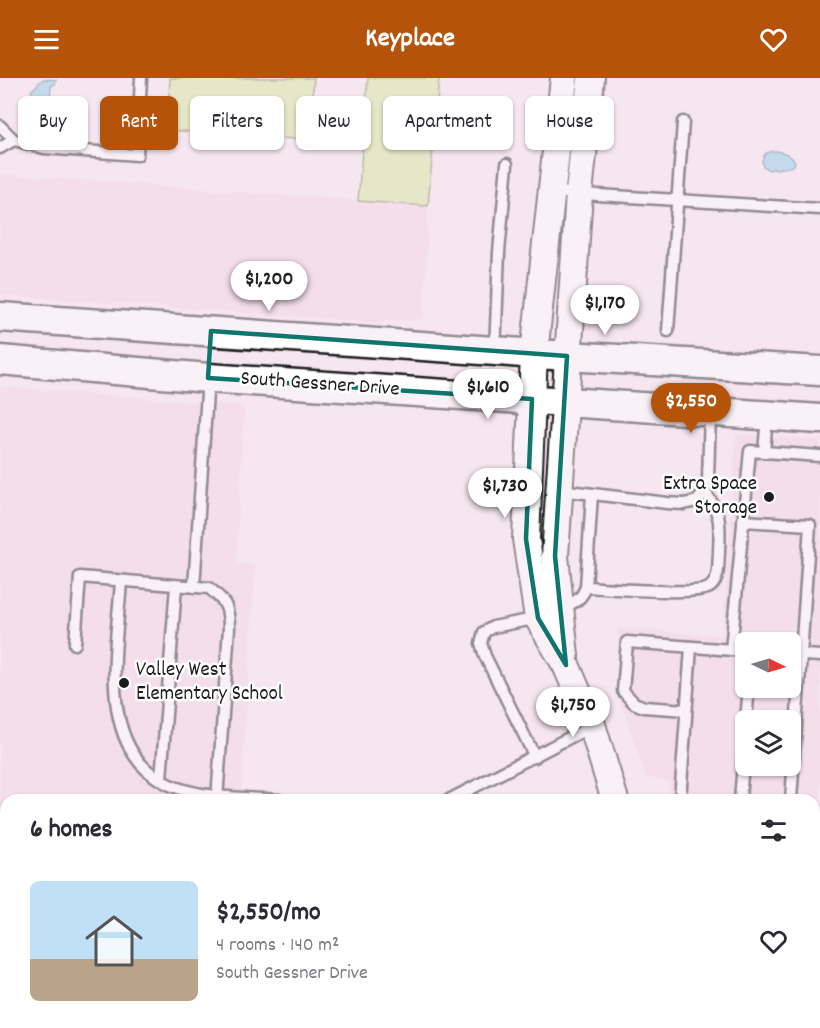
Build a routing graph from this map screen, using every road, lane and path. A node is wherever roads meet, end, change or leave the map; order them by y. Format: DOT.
graph roads {
  1 [pos="141,78"];
  2 [pos="564,78"];
  3 [pos="591,78"];
  4 [pos="683,122"];
  5 [pos="0,126"];
  6 [pos="14,140"];
  7 [pos="0,148"];
  8 [pos="507,164"];
  9 [pos="550,192"];
  10 [pos="579,193"];
  11 [pos="678,200"];
  12 [pos="820,209"];
  13 [pos="0,317"];
  14 [pos="211,331"];
  15 [pos="668,331"];
  16 [pos="495,351"];
  17 [pos="534,354"];
  18 [pos="567,356"];
  19 [pos="0,360"];
  20 [pos="820,371"];
  21 [pos="208,378"];
  22 [pos="532,399"];
  23 [pos="564,402"];
  24 [pos="710,412"];
  25 [pos="766,416"];
  26 [pos="820,419"];
  27 [pos="764,452"];
  28 [pos="820,456"];
  29 [pos="559,490"];
  30 [pos="705,492"];
  31 [pos="592,494"];
  32 [pos="743,521"];
  33 [pos="122,581"];
  34 [pos="176,586"];
  35 [pos="194,587"];
  36 [pos="586,587"];
  37 [pos="549,613"];
  38 [pos="798,632"];
  39 [pos="75,644"];
  40 [pos="691,647"];
  41 [pos="731,650"];
  42 [pos="735,650"];
  43 [pos="801,655"];
  44 [pos="820,656"];
  45 [pos="795,698"];
  46 [pos="686,710"];
  47 [pos="592,725"];
  48 [pos="535,757"];
  49 [pos="742,776"];
  50 [pos="161,779"];
  51 [pos="203,794"];
  52 [pos="217,794"];
  53 [pos="461,794"];
  54 [pos="613,794"];
  55 [pos="680,794"];
  56 [pos="740,794"];
  57 [pos="791,794"];
  1 -- 6 [label="lane"];
  2 -- 9 [label="street"];
  3 -- 10 [label="street"];
  4 -- 11 [label="lane"];
  5 -- 6 [label="lane"];
  6 -- 7 [label="lane"];
  8 -- 16 [label="lane"];
  9 -- 10 [label="lane"];
  9 -- 17 [label="street"];
  10 -- 11 [label="lane"];
  10 -- 18 [label="street"];
  11 -- 12 [label="lane"];
  11 -- 15 [label="lane"];
  13 -- 14 [label="main road"];
  14 -- 16 [label="main road"];
  14 -- 21 [label="main road"];
  16 -- 17 [label="main road"];
  17 -- 18 [label="main road"];
  17 -- 22 [label="street"];
  18 -- 20 [label="main road"];
  18 -- 23 [label="street"];
  19 -- 21 [label="main road, South Gessner Drive"];
  21 -- 22 [label="main road, South Gessner Drive"];
  21 -- 35 [label="lane"];
  22 -- 23 [label="main road, South Gessner Drive"];
  22 -- 37 [label="street"];
  23 -- 24 [label="main road, South Gessner Drive"];
  23 -- 29 [label="street"];
  24 -- 25 [label="main road, South Gessner Drive"];
  24 -- 30 [label="lane"];
  25 -- 26 [label="main road, South Gessner Drive"];
  25 -- 27 [label="lane"];
  27 -- 28 [label="lane"];
  27 -- 32 [label="lane"];
  29 -- 31 [label="lane"];
  29 -- 37 [label="street"];
  30 -- 31 [label="lane"];
  30 -- 36 [label="lane"];
  31 -- 36 [label="lane"];
  32 -- 38 [label="lane"];
  32 -- 41 [label="lane"];
  33 -- 34 [label="lane"];
  33 -- 39 [label="lane"];
  33 -- 50 [label="lane"];
  34 -- 35 [label="lane"];
  34 -- 50 [label="lane"];
  35 -- 52 [label="lane"];
  36 -- 37 [label="lane"];
  37 -- 47 [label="street"];
  37 -- 48 [label="lane"];
  40 -- 41 [label="lane"];
  40 -- 46 [label="lane"];
  40 -- 46 [label="lane"];
  41 -- 42 [label="lane"];
  43 -- 44 [label="lane"];
  45 -- 57 [label="lane"];
  46 -- 55 [label="lane"];
  47 -- 48 [label="lane"];
  47 -- 54 [label="street"];
  48 -- 53 [label="lane"];
  49 -- 56 [label="lane"];
  50 -- 51 [label="lane"];
}
